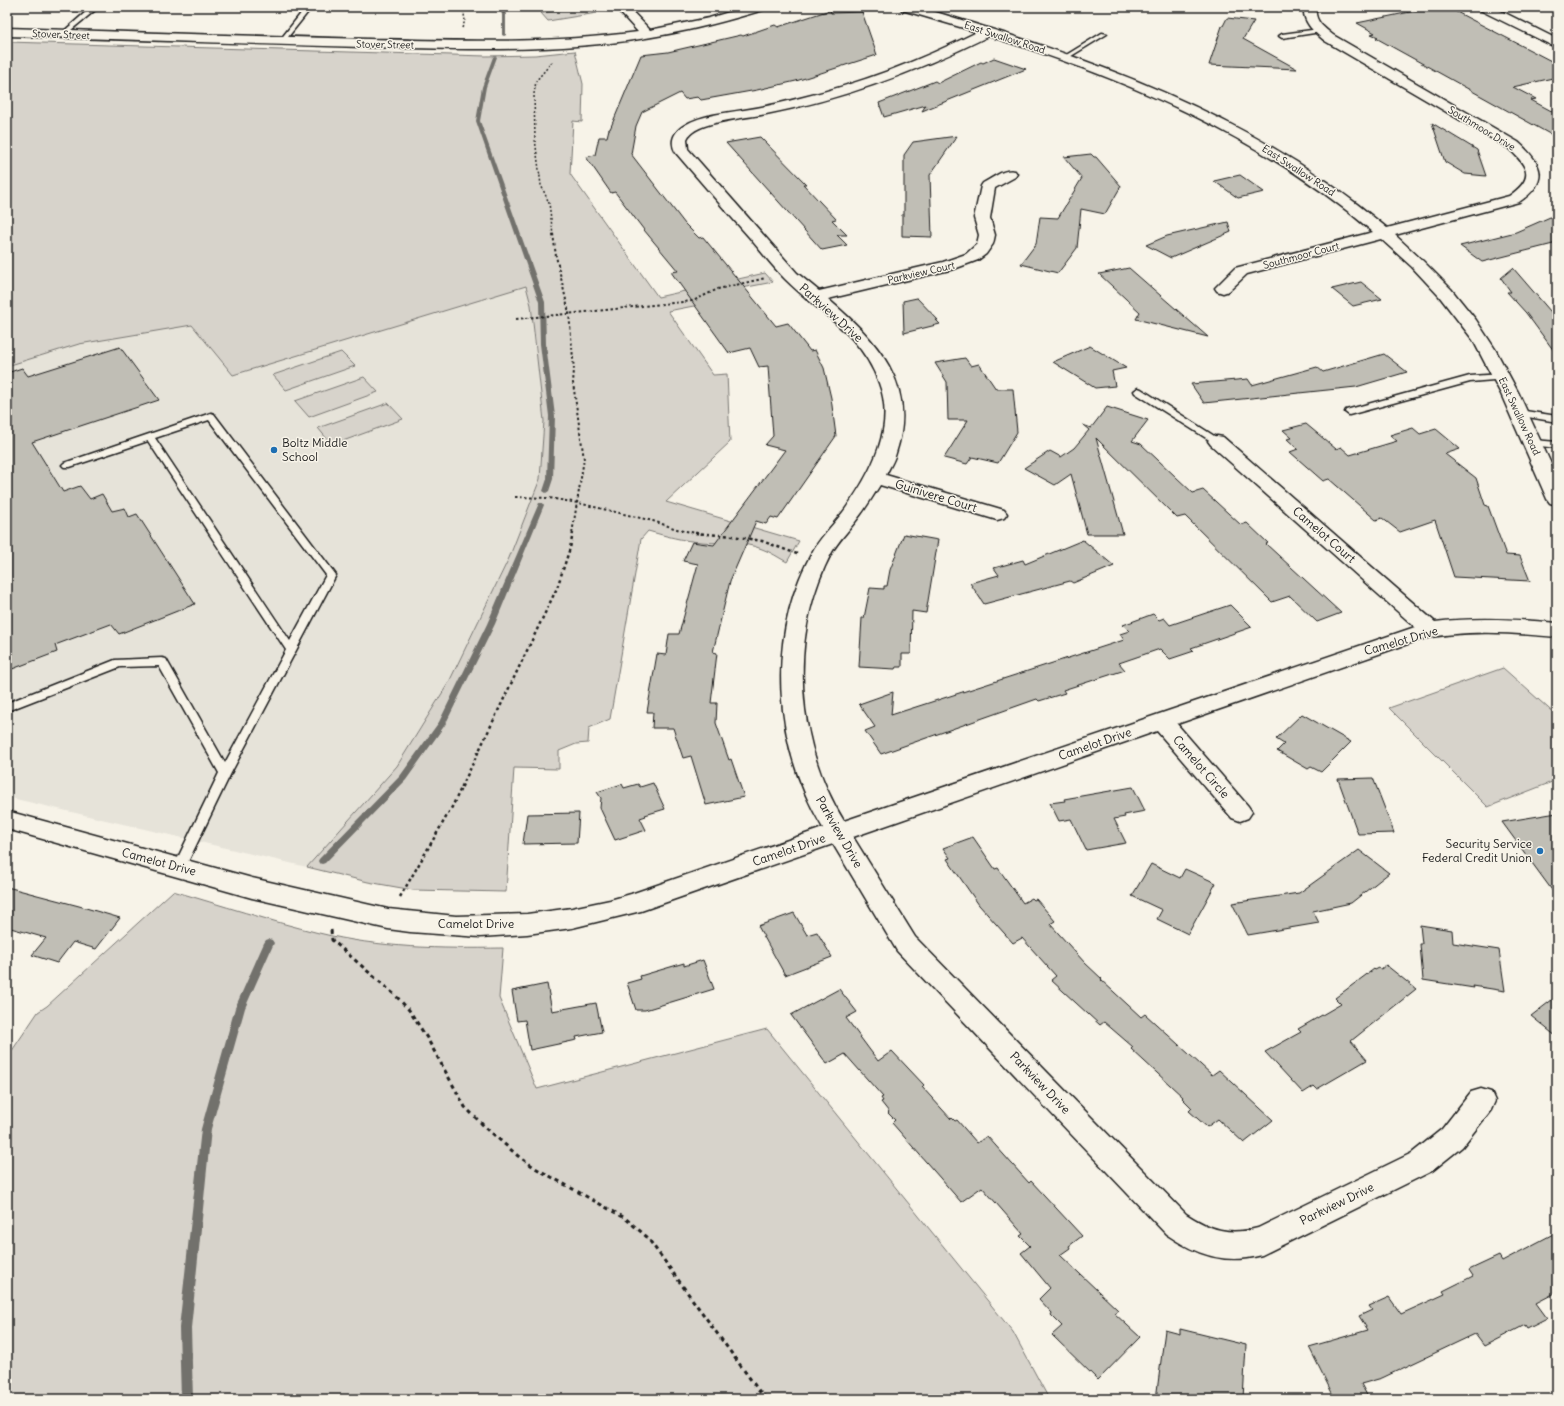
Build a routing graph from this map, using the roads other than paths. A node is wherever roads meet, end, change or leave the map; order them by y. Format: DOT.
graph roads {
  1 [pos="52,7"];
  2 [pos="309,7"];
  3 [pos="621,7"];
  4 [pos="759,7"];
  5 [pos="906,7"];
  6 [pos="1310,7"];
  7 [pos="1484,7"];
  8 [pos="94,8"];
  9 [pos="1319,30"];
  10 [pos="7,32"];
  11 [pos="988,32"];
  12 [pos="65,33"];
  13 [pos="647,34"];
  14 [pos="1104,34"];
  15 [pos="1282,36"];
  16 [pos="282,41"];
  17 [pos="1557,44"];
  18 [pos="1066,57"];
  19 [pos="1010,174"];
  20 [pos="1384,233"];
  21 [pos="1223,288"];
  22 [pos="815,297"];
  23 [pos="1503,378"];
  24 [pos="1138,391"];
  25 [pos="1349,412"];
  26 [pos="1519,413"];
  27 [pos="1557,419"];
  28 [pos="150,437"];
  29 [pos="1217,441"];
  30 [pos="1534,443"];
  31 [pos="1557,445"];
  32 [pos="67,465"];
  33 [pos="875,478"];
  34 [pos="1557,499"];
  35 [pos="997,514"];
  36 [pos="1431,630"];
  37 [pos="1557,630"];
  38 [pos="291,650"];
  39 [pos="7,707"];
  40 [pos="1161,721"];
  41 [pos="224,773"];
  42 [pos="1240,812"];
  43 [pos="7,820"];
  44 [pos="839,833"];
  45 [pos="179,868"];
  46 [pos="1481,1101"];
  1 -- 8 [label="lane"];
  2 -- 16 [label="lane"];
  3 -- 13 [label="street"];
  4 -- 13 [label="street, Stover Street"];
  5 -- 11 [label="street, East Swallow Road"];
  6 -- 9 [label="street, Southmoor Drive"];
  7 -- 17 [label="street"];
  8 -- 12 [label="lane"];
  9 -- 15 [label="lane"];
  9 -- 20 [label="street, Southmoor Drive"];
  10 -- 12 [label="street, Stover Street"];
  11 -- 18 [label="street, East Swallow Road"];
  11 -- 22 [label="street, Parkview Drive"];
  12 -- 16 [label="street, Stover Street"];
  13 -- 16 [label="street, Stover Street"];
  14 -- 18 [label="lane"];
  18 -- 20 [label="street, East Swallow Road"];
  19 -- 22 [label="street, Parkview Court"];
  20 -- 21 [label="street, Southmoor Court"];
  20 -- 23 [label="street, East Swallow Road"];
  22 -- 33 [label="street, Parkview Drive"];
  23 -- 25 [label="lane"];
  23 -- 26 [label="street, East Swallow Road"];
  24 -- 29 [label="lane"];
  26 -- 27 [label="lane"];
  26 -- 30 [label="street, East Swallow Road"];
  28 -- 32 [label="lane"];
  28 -- 38 [label="lane"];
  28 -- 38 [label="lane"];
  29 -- 36 [label="street, Camelot Court"];
  30 -- 31 [label="lane"];
  30 -- 34 [label="street, East Swallow Road"];
  33 -- 35 [label="street, Guinivere Court"];
  33 -- 44 [label="street, Parkview Drive"];
  36 -- 37 [label="street, Camelot Drive"];
  36 -- 40 [label="street, Camelot Drive"];
  38 -- 41 [label="lane"];
  39 -- 41 [label="lane"];
  40 -- 42 [label="street, Camelot Circle"];
  40 -- 44 [label="street, Camelot Drive"];
  41 -- 45 [label="lane"];
  43 -- 45 [label="street, Camelot Drive"];
  44 -- 45 [label="street, Camelot Drive"];
  44 -- 46 [label="street, Parkview Drive"];
}
